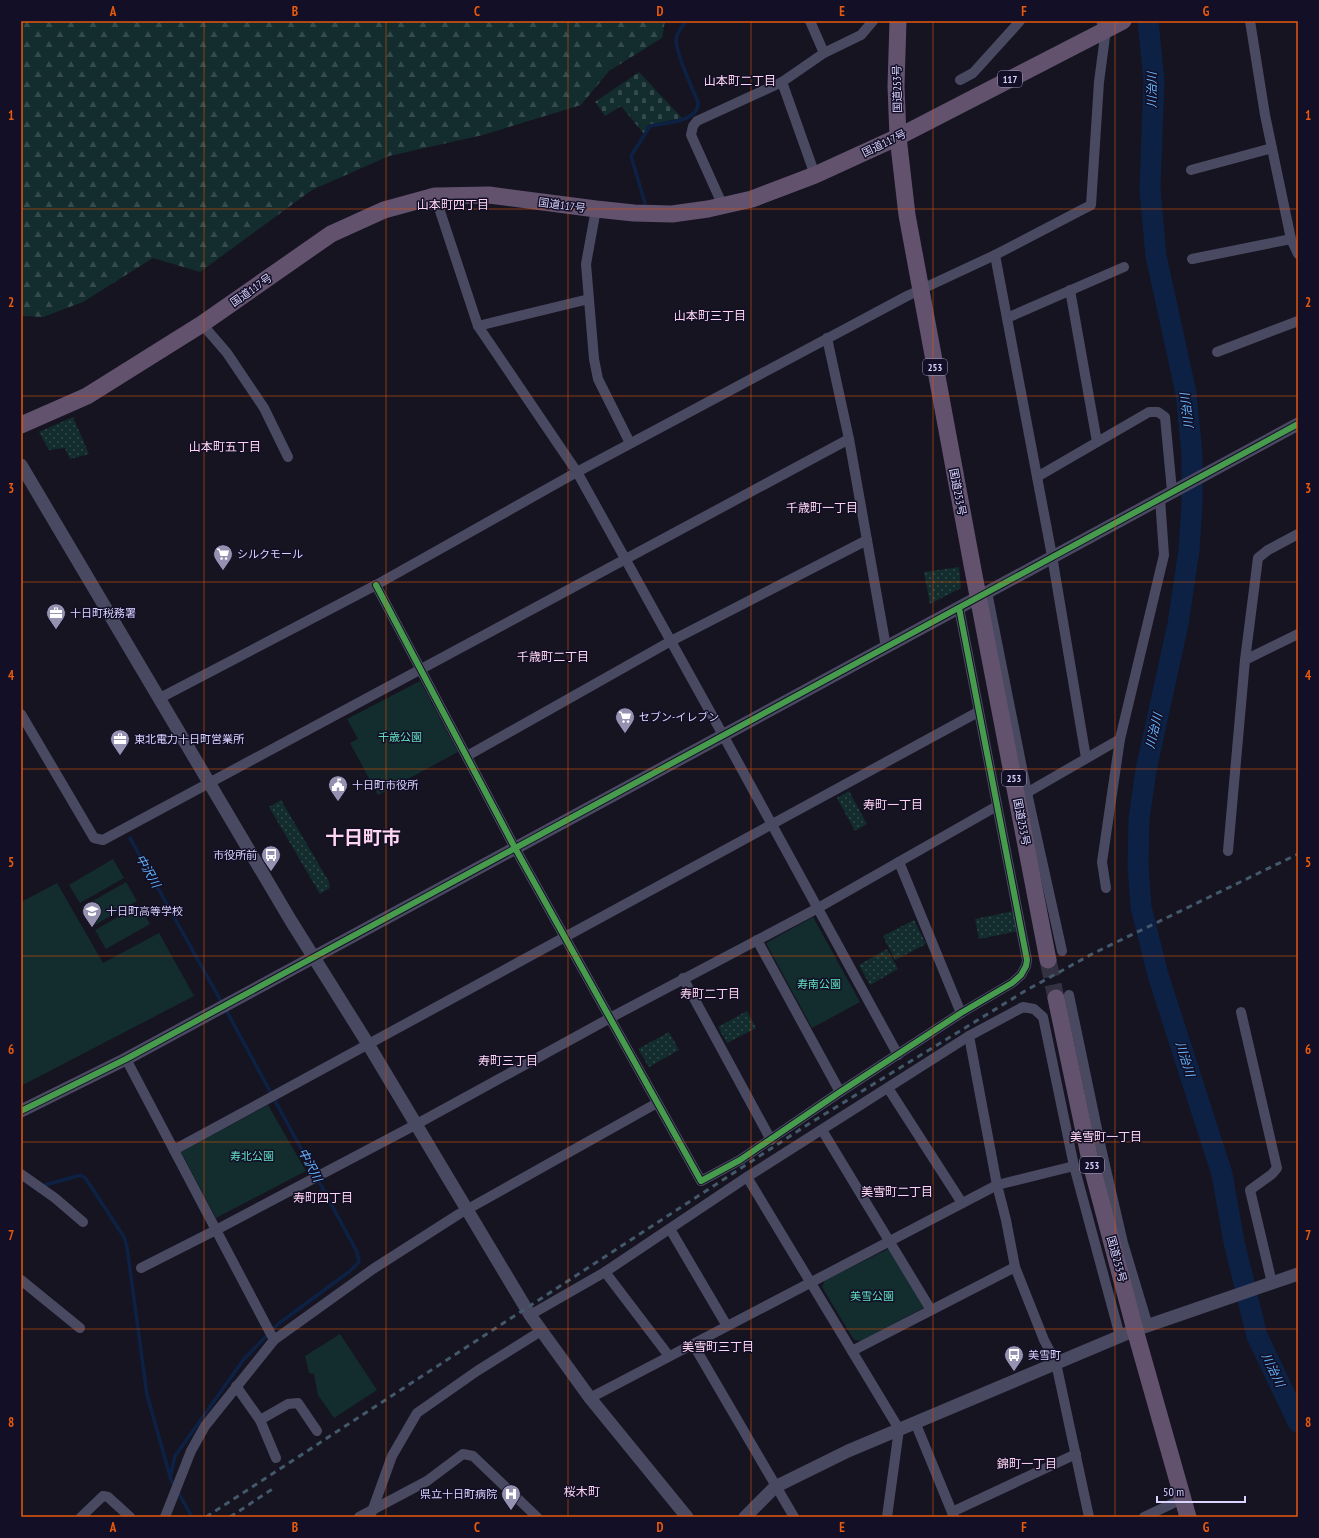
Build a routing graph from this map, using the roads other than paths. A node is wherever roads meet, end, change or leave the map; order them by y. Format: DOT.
graph roads {
  1 [pos="810,21"];
  2 [pos="874,21"];
  3 [pos="898,21"];
  4 [pos="1020,21"];
  5 [pos="1123,21"];
  6 [pos="1250,21"];
  7 [pos="1103,25"];
  8 [pos="824,52"];
  9 [pos="960,80"];
  10 [pos="782,82"];
  11 [pos="898,137"];
  12 [pos="1272,148"];
  13 [pos="1191,170"];
  14 [pos="815,175"];
  15 [pos="435,196"];
  16 [pos="723,206"];
  17 [pos="596,209"];
  18 [pos="1291,240"];
  19 [pos="995,254"];
  20 [pos="1298,254"];
  21 [pos="1192,259"];
  22 [pos="1124,267"];
  23 [pos="920,290"];
  24 [pos="1070,290"];
  25 [pos="589,299"];
  26 [pos="1007,318"];
  27 [pos="1298,321"];
  28 [pos="202,324"];
  29 [pos="478,326"];
  30 [pos="827,338"];
  31 [pos="1217,352"];
  32 [pos="1298,424"];
  33 [pos="21,425"];
  34 [pos="849,440"];
  35 [pos="1097,442"];
  36 [pos="630,443"];
  37 [pos="288,457"];
  38 [pos="21,465"];
  39 [pos="577,472"];
  40 [pos="1037,477"];
  41 [pos="1174,490"];
  42 [pos="1160,498"];
  43 [pos="1298,534"];
  44 [pos="867,540"];
  45 [pos="1052,556"];
  46 [pos="624,560"];
  47 [pos="376,585"];
  48 [pos="983,594"];
  49 [pos="959,608"];
  50 [pos="1298,634"];
  51 [pos="670,641"];
  52 [pos="886,647"];
  53 [pos="1245,660"];
  54 [pos="421,669"];
  55 [pos="160,698"];
  56 [pos="978,712"];
  57 [pos="21,714"];
  58 [pos="724,735"];
  59 [pos="1120,739"];
  60 [pos="467,756"];
  61 [pos="1086,758"];
  62 [pos="210,782"];
  63 [pos="1023,796"];
  64 [pos="997,806"];
  65 [pos="772,824"];
  66 [pos="515,848"];
  67 [pos="1228,851"];
  68 [pos="900,862"];
  69 [pos="1106,888"];
  70 [pos="818,908"];
  71 [pos="565,937"];
  72 [pos="757,940"];
  73 [pos="1055,955"];
  74 [pos="314,957"];
  75 [pos="683,978"];
  76 [pos="1063,996"];
  77 [pos="1241,1012"];
  78 [pos="961,1013"];
  79 [pos="610,1018"];
  80 [pos="969,1036"];
  81 [pos="368,1044"];
  82 [pos="898,1055"];
  83 [pos="126,1059"];
  84 [pos="888,1088"];
  85 [pos="840,1092"];
  86 [pos="657,1103"];
  87 [pos="21,1111"];
  88 [pos="415,1125"];
  89 [pos="822,1130"];
  90 [pos="771,1140"];
  91 [pos="174,1150"];
  92 [pos="1074,1166"];
  93 [pos="21,1174"];
  94 [pos="748,1176"];
  95 [pos="997,1185"];
  96 [pos="962,1203"];
  97 [pos="466,1209"];
  98 [pos="83,1222"];
  99 [pos="670,1229"];
  100 [pos="216,1230"];
  101 [pos="889,1241"];
  102 [pos="1015,1267"];
  103 [pos="142,1268"];
  104 [pos="605,1272"];
  105 [pos="1298,1274"];
  106 [pos="21,1280"];
  107 [pos="811,1282"];
  108 [pos="1270,1284"];
  109 [pos="931,1310"];
  110 [pos="530,1315"];
  111 [pos="727,1326"];
  112 [pos="80,1328"];
  113 [pos="1142,1328"];
  114 [pos="541,1331"];
  115 [pos="1120,1336"];
  116 [pos="274,1340"];
  117 [pos="693,1344"];
  118 [pos="852,1351"];
  119 [pos="669,1356"];
  120 [pos="1056,1363"];
  121 [pos="236,1386"];
  122 [pos="590,1398"];
  123 [pos="260,1420"];
  124 [pos="915,1422"];
  125 [pos="899,1429"];
  126 [pos="317,1431"];
  127 [pos="1076,1454"];
  128 [pos="276,1458"];
  129 [pos="775,1487"];
  130 [pos="1182,1499"];
  131 [pos="1165,1513"];
  132 [pos="371,1514"];
  133 [pos="953,1515"];
  134 [pos="81,1517"];
  135 [pos="130,1517"];
  136 [pos="165,1517"];
  137 [pos="359,1517"];
  138 [pos="537,1517"];
  139 [pos="687,1517"];
  140 [pos="745,1517"];
  141 [pos="794,1517"];
  142 [pos="887,1517"];
  143 [pos="1089,1517"];
  144 [pos="1144,1517"];
  145 [pos="1188,1517"];
  1 -- 8 [label="street"];
  2 -- 8 [label="street"];
  3 -- 11 [label="highway, 国道253号 / 253"];
  4 -- 9 [label="street"];
  5 -- 7 [label="highway, 国道117号 / 117"];
  6 -- 12 [label="street"];
  7 -- 11 [label="highway, 国道117号 / 117"];
  7 -- 19 [label="street"];
  8 -- 10 [label="street"];
  10 -- 14 [label="street"];
  10 -- 16 [label="street"];
  11 -- 14 [label="highway, 国道117号 / 117"];
  11 -- 23 [label="highway, 国道253号 / 253"];
  12 -- 13 [label="street"];
  12 -- 18 [label="street"];
  14 -- 16 [label="highway, 国道117号 / 117"];
  15 -- 17 [label="highway, 国道117号 / 117"];
  15 -- 28 [label="highway, 国道117号 / 117"];
  15 -- 29 [label="street"];
  16 -- 17 [label="highway, 国道117号 / 117"];
  17 -- 25 [label="street"];
  18 -- 20 [label="street"];
  18 -- 21 [label="street"];
  19 -- 23 [label="street"];
  19 -- 26 [label="street"];
  22 -- 24 [label="street"];
  23 -- 30 [label="street"];
  23 -- 48 [label="highway, 国道253号 / 253"];
  24 -- 26 [label="street"];
  24 -- 35 [label="street"];
  25 -- 29 [label="street"];
  25 -- 36 [label="street"];
  26 -- 40 [label="street"];
  27 -- 31 [label="street"];
  28 -- 33 [label="highway, 国道117号 / 117"];
  28 -- 37 [label="street"];
  29 -- 39 [label="street"];
  30 -- 34 [label="street"];
  30 -- 36 [label="street"];
  32 -- 41 [label="street"];
  34 -- 44 [label="street"];
  34 -- 46 [label="street"];
  35 -- 40 [label="street"];
  35 -- 41 [label="street"];
  36 -- 39 [label="street"];
  38 -- 55 [label="street"];
  39 -- 46 [label="street"];
  39 -- 47 [label="street"];
  40 -- 45 [label="street"];
  41 -- 42 [label="street"];
  42 -- 45 [label="street"];
  42 -- 59 [label="street"];
  43 -- 53 [label="street"];
  44 -- 51 [label="street"];
  44 -- 52 [label="street"];
  45 -- 48 [label="street"];
  45 -- 61 [label="street"];
  46 -- 51 [label="street"];
  46 -- 54 [label="street"];
  47 -- 54 [label="street"];
  47 -- 55 [label="street"];
  48 -- 49 [label="street"];
  48 -- 63 [label="highway, 国道253号 / 253"];
  49 -- 52 [label="street"];
  49 -- 56 [label="street"];
  50 -- 53 [label="street"];
  51 -- 58 [label="street"];
  51 -- 60 [label="street"];
  52 -- 58 [label="street"];
  53 -- 67 [label="street"];
  54 -- 60 [label="street"];
  54 -- 62 [label="street"];
  55 -- 62 [label="street"];
  56 -- 64 [label="street"];
  56 -- 65 [label="street"];
  57 -- 62 [label="street"];
  58 -- 65 [label="street"];
  58 -- 66 [label="street"];
  59 -- 61 [label="street"];
  59 -- 69 [label="street"];
  60 -- 66 [label="street"];
  61 -- 63 [label="street"];
  62 -- 74 [label="street"];
  63 -- 73 [label="highway, 国道253号 / 253"];
  64 -- 68 [label="street"];
  64 -- 78 [label="street"];
  65 -- 70 [label="street"];
  65 -- 71 [label="street"];
  66 -- 71 [label="street"];
  66 -- 74 [label="street"];
  68 -- 70 [label="street"];
  68 -- 78 [label="street"];
  70 -- 72 [label="street"];
  70 -- 82 [label="street"];
  71 -- 79 [label="street"];
  71 -- 81 [label="street"];
  72 -- 75 [label="street"];
  72 -- 85 [label="street"];
  74 -- 81 [label="street"];
  74 -- 83 [label="street"];
  75 -- 79 [label="street"];
  75 -- 90 [label="street"];
  76 -- 113 [label="highway, 国道253号 / 253"];
  77 -- 108 [label="street"];
  78 -- 82 [label="street"];
  79 -- 86 [label="street"];
  79 -- 88 [label="street"];
  80 -- 84 [label="street"];
  80 -- 92 [label="street"];
  80 -- 95 [label="street"];
  81 -- 88 [label="street"];
  81 -- 91 [label="street"];
  82 -- 85 [label="street"];
  83 -- 87 [label="street"];
  83 -- 91 [label="street"];
  84 -- 89 [label="street"];
  84 -- 96 [label="street"];
  85 -- 90 [label="street"];
  86 -- 90 [label="street"];
  86 -- 97 [label="street"];
  88 -- 97 [label="street"];
  88 -- 100 [label="street"];
  89 -- 94 [label="street"];
  89 -- 101 [label="street"];
  91 -- 100 [label="street"];
  92 -- 95 [label="street"];
  92 -- 115 [label="street"];
  93 -- 98 [label="street"];
  94 -- 99 [label="street"];
  94 -- 107 [label="street"];
  95 -- 96 [label="street"];
  95 -- 102 [label="street"];
  96 -- 101 [label="street"];
  97 -- 110 [label="street"];
  97 -- 116 [label="street"];
  99 -- 104 [label="street"];
  99 -- 111 [label="street"];
  100 -- 103 [label="street"];
  100 -- 116 [label="street"];
  101 -- 107 [label="street"];
  101 -- 109 [label="street"];
  102 -- 109 [label="street"];
  102 -- 120 [label="street"];
  104 -- 110 [label="street"];
  104 -- 119 [label="street"];
  105 -- 108 [label="street"];
  106 -- 112 [label="street"];
  107 -- 111 [label="street"];
  107 -- 118 [label="street"];
  108 -- 113 [label="street"];
  109 -- 118 [label="street"];
  110 -- 114 [label="street"];
  111 -- 117 [label="street"];
  113 -- 115 [label="street"];
  113 -- 130 [label="highway, 国道253号 / 253"];
  114 -- 122 [label="street"];
  114 -- 132 [label="street"];
  115 -- 120 [label="street"];
  116 -- 121 [label="street"];
  117 -- 119 [label="street"];
  117 -- 129 [label="street"];
  118 -- 125 [label="street"];
  119 -- 122 [label="street"];
  120 -- 124 [label="street"];
  120 -- 127 [label="street"];
  121 -- 123 [label="street"];
  121 -- 136 [label="street"];
  122 -- 139 [label="street"];
  123 -- 126 [label="street"];
  123 -- 128 [label="street"];
  124 -- 125 [label="street"];
  124 -- 133 [label="street"];
  125 -- 129 [label="street"];
  125 -- 142 [label="street"];
  127 -- 133 [label="street"];
  127 -- 143 [label="street"];
  129 -- 140 [label="street"];
  129 -- 141 [label="street"];
  130 -- 131 [label="street"];
  130 -- 145 [label="highway, 国道253号 / 253"];
  131 -- 144 [label="street"];
  132 -- 137 [label="street"];
  132 -- 138 [label="street"];
  134 -- 135 [label="street"];
}
